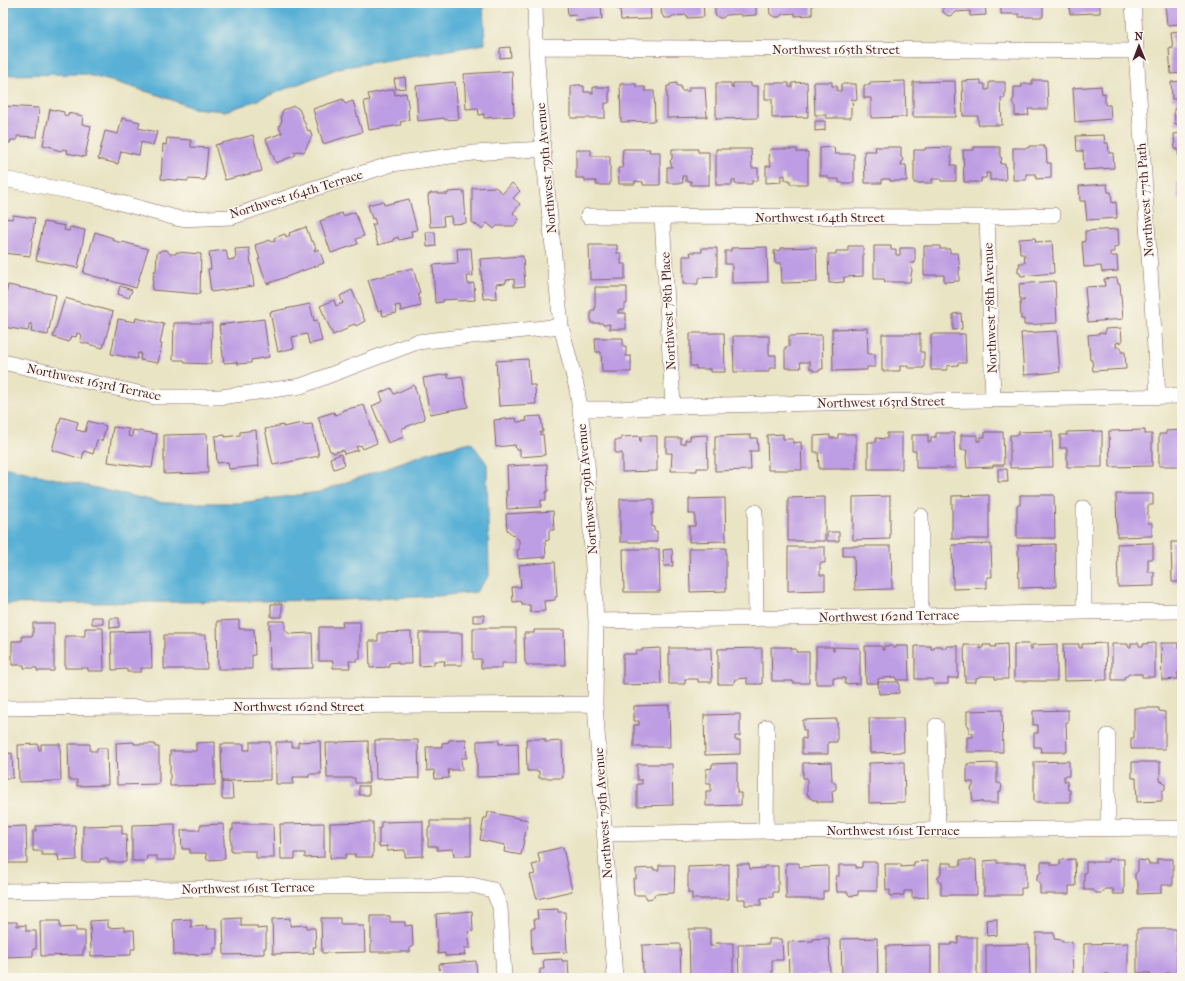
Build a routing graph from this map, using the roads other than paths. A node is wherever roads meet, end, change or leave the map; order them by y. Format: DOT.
graph roads {
  1 [pos="535,3"];
  2 [pos="1134,3"];
  3 [pos="536,47"];
  4 [pos="1136,51"];
  5 [pos="543,149"];
  6 [pos="3,179"];
  7 [pos="1053,215"];
  8 [pos="588,216"];
  9 [pos="662,216"];
  10 [pos="987,217"];
  11 [pos="561,326"];
  12 [pos="3,362"];
  13 [pos="1158,396"];
  14 [pos="1182,396"];
  15 [pos="993,400"];
  16 [pos="673,406"];
  17 [pos="580,409"];
  18 [pos="1084,508"];
  19 [pos="755,512"];
  20 [pos="921,516"];
  21 [pos="1182,611"];
  22 [pos="1084,612"];
  23 [pos="921,616"];
  24 [pos="756,618"];
  25 [pos="596,621"];
  26 [pos="595,704"];
  27 [pos="3,708"];
  28 [pos="936,726"];
  29 [pos="767,727"];
  30 [pos="1108,736"];
  31 [pos="1108,828"];
  32 [pos="1182,828"];
  33 [pos="938,830"];
  34 [pos="766,831"];
  35 [pos="604,834"];
  36 [pos="3,891"];
  37 [pos="504,978"];
  38 [pos="615,978"];
  1 -- 3 [label="street, Northwest 79th Avenue"];
  2 -- 4 [label="street, Northwest 77th Path"];
  3 -- 4 [label="street, Northwest 165th Street"];
  3 -- 5 [label="street, Northwest 79th Avenue"];
  4 -- 13 [label="street, Northwest 77th Path"];
  5 -- 6 [label="street, Northwest 164th Terrace"];
  5 -- 11 [label="street, Northwest 79th Avenue"];
  7 -- 10 [label="street, Northwest 164th Street"];
  8 -- 9 [label="street, Northwest 164th Street"];
  9 -- 10 [label="street, Northwest 164th Street"];
  9 -- 16 [label="street, Northwest 78th Place"];
  10 -- 15 [label="street, Northwest 78th Avenue"];
  11 -- 12 [label="street, Northwest 163rd Terrace"];
  11 -- 17 [label="street, Northwest 79th Avenue"];
  13 -- 14 [label="street, Northwest 163rd Street"];
  13 -- 15 [label="street, Northwest 163rd Street"];
  15 -- 16 [label="street, Northwest 163rd Street"];
  16 -- 17 [label="street, Northwest 163rd Street"];
  17 -- 25 [label="street, Northwest 79th Avenue"];
  18 -- 22 [label="street"];
  19 -- 24 [label="street"];
  20 -- 23 [label="street"];
  21 -- 22 [label="street, Northwest 162nd Terrace"];
  22 -- 23 [label="street, Northwest 162nd Terrace"];
  23 -- 24 [label="street, Northwest 162nd Terrace"];
  24 -- 25 [label="street, Northwest 162nd Terrace"];
  25 -- 26 [label="street, Northwest 79th Avenue"];
  26 -- 27 [label="street, Northwest 162nd Street"];
  26 -- 35 [label="street, Northwest 79th Avenue"];
  28 -- 33 [label="street"];
  29 -- 34 [label="street"];
  30 -- 31 [label="street"];
  31 -- 32 [label="street, Northwest 161st Terrace"];
  31 -- 33 [label="street, Northwest 161st Terrace"];
  33 -- 34 [label="street, Northwest 161st Terrace"];
  34 -- 35 [label="street, Northwest 161st Terrace"];
  35 -- 38 [label="street, Northwest 79th Avenue"];
  36 -- 37 [label="street, Northwest 161st Terrace"];
}
